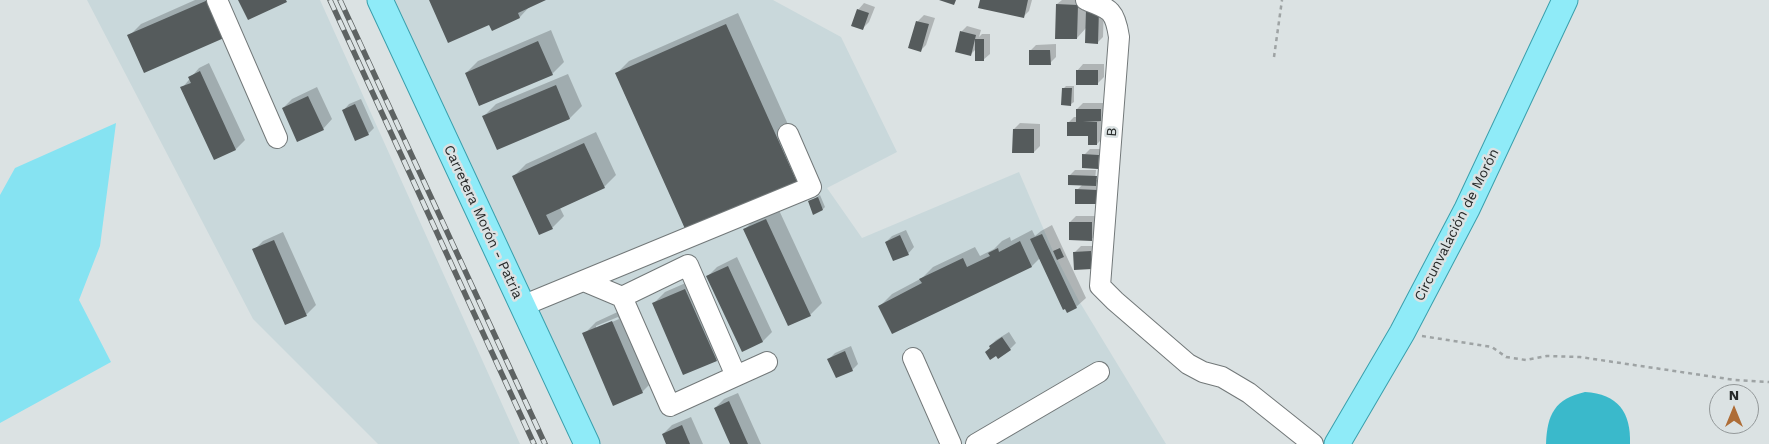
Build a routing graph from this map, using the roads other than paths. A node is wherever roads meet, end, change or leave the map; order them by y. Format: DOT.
graph roads {
  1 [pos="217,0"];
  2 [pos="380,0"];
  3 [pos="1086,0"];
  4 [pos="1124,0"];
  5 [pos="1565,0"];
  6 [pos="1117,21"];
  7 [pos="788,134"];
  8 [pos="277,138"];
  9 [pos="584,281"];
  10 [pos="622,297"];
  11 [pos="522,306"];
  12 [pos="913,358"];
  13 [pos="767,362"];
  14 [pos="1099,372"];
  15 [pos="736,376"];
  16 [pos="588,444"];
  17 [pos="951,444"];
  18 [pos="976,444"];
  19 [pos="1313,444"];
  20 [pos="1336,444"];
  1 -- 8 [label="street"];
  2 -- 11 [label="main road, Carretera Morón - Patria"];
  3 -- 6 [label="street"];
  4 -- 6 [label="street"];
  5 -- 20 [label="main road, Circunvalación de Morón"];
  6 -- 19 [label="street, B"];
  7 -- 9 [label="street"];
  9 -- 10 [label="street"];
  9 -- 11 [label="street"];
  10 -- 15 [label="street"];
  10 -- 15 [label="street"];
  11 -- 16 [label="main road, Carretera Morón - Patria"];
  12 -- 17 [label="street"];
  13 -- 15 [label="street"];
  14 -- 18 [label="street"];
}
